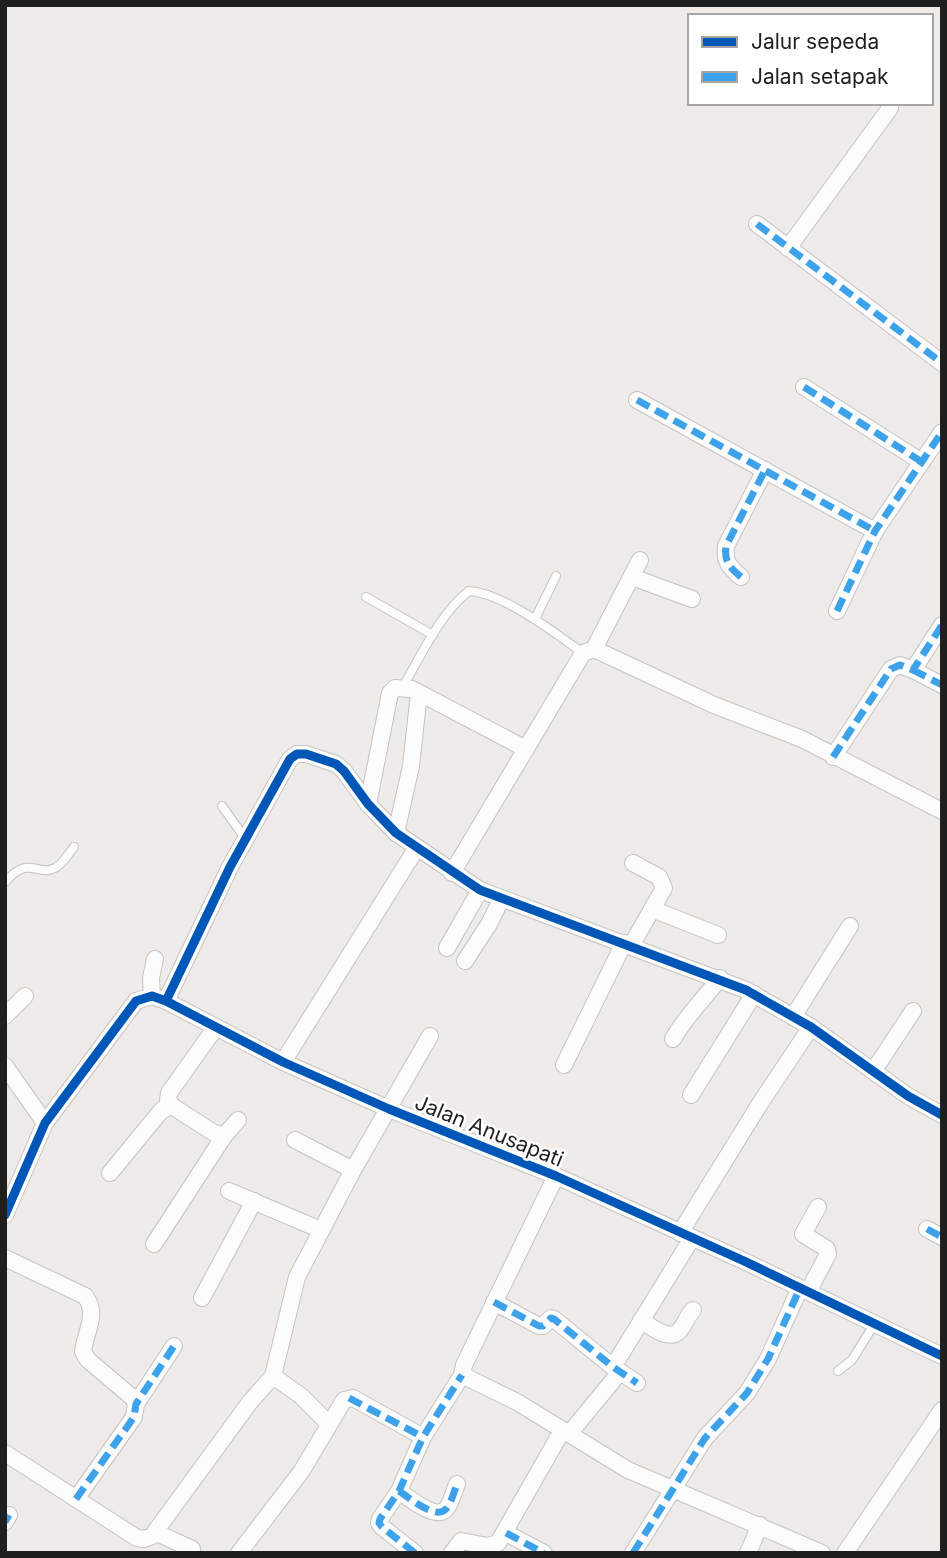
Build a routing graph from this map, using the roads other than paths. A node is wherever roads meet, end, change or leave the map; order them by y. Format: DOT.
graph roads {
  1 [pos="890,108"];
  2 [pos="757,225"];
  3 [pos="788,248"];
  4 [pos="942,363"];
  5 [pos="804,387"];
  6 [pos="637,400"];
  7 [pos="942,432"];
  8 [pos="922,462"];
  9 [pos="765,470"];
  10 [pos="875,531"];
  11 [pos="640,559"];
  12 [pos="556,576"];
  13 [pos="632,577"];
  14 [pos="741,577"];
  15 [pos="366,597"];
  16 [pos="692,599"];
  17 [pos="837,611"];
  18 [pos="535,619"];
  19 [pos="942,625"];
  20 [pos="433,635"];
  21 [pos="589,651"];
  22 [pos="913,670"];
  23 [pos="942,685"];
  24 [pos="403,688"];
  25 [pos="419,693"];
  26 [pos="526,749"];
  27 [pos="833,757"];
  28 [pos="368,804"];
  29 [pos="222,806"];
  30 [pos="942,811"];
  31 [pos="396,833"];
  32 [pos="245,838"];
  33 [pos="74,847"];
  34 [pos="416,849"];
  35 [pos="633,863"];
  36 [pos="452,873"];
  37 [pos="5,882"];
  38 [pos="480,890"];
  39 [pos="501,900"];
  40 [pos="652,909"];
  41 [pos="850,926"];
  42 [pos="718,935"];
  43 [pos="628,944"];
  44 [pos="447,948"];
  45 [pos="155,958"];
  46 [pos="465,961"];
  47 [pos="720,978"];
  48 [pos="754,994"];
  49 [pos="25,996"];
  50 [pos="159,999"];
  51 [pos="913,1011"];
  52 [pos="5,1016"];
  53 [pos="793,1017"];
  54 [pos="216,1027"];
  55 [pos="811,1027"];
  56 [pos="430,1036"];
  57 [pos="673,1039"];
  58 [pos="283,1062"];
  59 [pos="564,1065"];
  60 [pos="5,1066"];
  61 [pos="874,1070"];
  62 [pos="691,1095"];
  63 [pos="172,1106"];
  64 [pos="389,1109"];
  65 [pos="942,1115"];
  66 [pos="238,1119"];
  67 [pos="47,1120"];
  68 [pos="224,1136"];
  69 [pos="295,1140"];
  70 [pos="353,1170"];
  71 [pos="110,1173"];
  72 [pos="556,1176"];
  73 [pos="229,1191"];
  74 [pos="254,1201"];
  75 [pos="818,1207"];
  76 [pos="5,1215"];
  77 [pos="321,1230"];
  78 [pos="686,1236"];
  79 [pos="153,1244"];
  80 [pos="5,1258"];
  81 [pos="804,1290"];
  82 [pos="202,1298"];
  83 [pos="494,1301"];
  84 [pos="693,1310"];
  85 [pos="641,1320"];
  86 [pos="875,1323"];
  87 [pos="174,1346"];
  88 [pos="942,1356"];
  89 [pos="616,1370"];
  90 [pos="838,1371"];
  91 [pos="462,1375"];
  92 [pos="273,1376"];
  93 [pos="637,1383"];
  94 [pos="136,1404"];
  95 [pos="942,1410"];
  96 [pos="329,1424"];
  97 [pos="566,1432"];
  98 [pos="423,1437"];
  99 [pos="5,1453"];
  100 [pos="457,1484"];
  101 [pos="672,1488"];
  102 [pos="399,1491"];
  103 [pos="76,1499"];
  104 [pos="760,1525"];
  105 [pos="155,1532"];
  106 [pos="506,1533"];
  107 [pos="192,1549"];
  108 [pos="239,1553"];
  109 [pos="415,1553"];
  110 [pos="453,1553"];
  111 [pos="544,1553"];
  112 [pos="633,1553"];
  113 [pos="748,1553"];
  114 [pos="822,1553"];
  115 [pos="845,1553"];
  1 -- 3 [label="street"];
  2 -- 3 [label="street"];
  3 -- 4 [label="street"];
  5 -- 8 [label="street"];
  6 -- 9 [label="street"];
  7 -- 8 [label="street"];
  8 -- 10 [label="street"];
  9 -- 10 [label="street"];
  9 -- 14 [label="street"];
  10 -- 17 [label="street"];
  11 -- 13 [label="street"];
  12 -- 18 [label="lane"];
  13 -- 16 [label="street"];
  13 -- 21 [label="street"];
  15 -- 20 [label="lane"];
  18 -- 20 [label="lane"];
  18 -- 21 [label="lane"];
  19 -- 22 [label="street"];
  20 -- 24 [label="lane"];
  21 -- 26 [label="street"];
  21 -- 27 [label="street"];
  22 -- 23 [label="street"];
  22 -- 27 [label="street"];
  24 -- 25 [label="street"];
  24 -- 28 [label="street"];
  25 -- 26 [label="street"];
  25 -- 31 [label="street"];
  26 -- 36 [label="street"];
  27 -- 30 [label="street"];
  28 -- 31 [label="street"];
  28 -- 32 [label="street"];
  29 -- 32 [label="lane"];
  31 -- 34 [label="street"];
  32 -- 50 [label="street"];
  33 -- 37 [label="lane"];
  34 -- 36 [label="street"];
  34 -- 58 [label="street"];
  35 -- 40 [label="street"];
  36 -- 38 [label="street"];
  38 -- 39 [label="street"];
  38 -- 44 [label="street"];
  39 -- 43 [label="street"];
  39 -- 46 [label="street"];
  40 -- 42 [label="street"];
  40 -- 43 [label="street"];
  41 -- 53 [label="street"];
  43 -- 47 [label="street"];
  43 -- 59 [label="street"];
  45 -- 50 [label="street"];
  47 -- 48 [label="street"];
  47 -- 57 [label="street"];
  48 -- 53 [label="street"];
  48 -- 62 [label="street"];
  49 -- 52 [label="street"];
  50 -- 54 [label="street, Jalan Anusapati"];
  50 -- 67 [label="street"];
  51 -- 61 [label="street"];
  53 -- 55 [label="street"];
  54 -- 58 [label="street, Jalan Anusapati"];
  54 -- 63 [label="street"];
  55 -- 61 [label="street"];
  55 -- 78 [label="street"];
  56 -- 64 [label="street"];
  58 -- 64 [label="street, Jalan Anusapati"];
  60 -- 67 [label="street"];
  61 -- 65 [label="street"];
  63 -- 68 [label="street"];
  63 -- 71 [label="street"];
  64 -- 70 [label="street"];
  64 -- 72 [label="street, Jalan Anusapati"];
  66 -- 68 [label="street"];
  67 -- 76 [label="street"];
  68 -- 79 [label="street"];
  69 -- 70 [label="street"];
  70 -- 77 [label="street"];
  72 -- 78 [label="street, Jalan Anusapati"];
  72 -- 83 [label="street"];
  73 -- 74 [label="street"];
  74 -- 77 [label="street"];
  74 -- 82 [label="street"];
  75 -- 81 [label="street"];
  77 -- 92 [label="street"];
  78 -- 81 [label="street, Jalan Anusapati"];
  78 -- 85 [label="street"];
  80 -- 94 [label="street"];
  81 -- 86 [label="street, Jalan Anusapati"];
  81 -- 101 [label="street"];
  83 -- 89 [label="street"];
  83 -- 91 [label="street"];
  84 -- 85 [label="street"];
  85 -- 89 [label="street"];
  86 -- 88 [label="street, Jalan Anusapati"];
  86 -- 90 [label="lane"];
  87 -- 94 [label="street"];
  89 -- 93 [label="street"];
  89 -- 97 [label="street"];
  91 -- 97 [label="street"];
  91 -- 98 [label="street"];
  92 -- 96 [label="street"];
  92 -- 105 [label="street"];
  94 -- 103 [label="street"];
  95 -- 115 [label="street"];
  96 -- 98 [label="street"];
  96 -- 108 [label="street"];
  97 -- 101 [label="street"];
  97 -- 106 [label="street"];
  98 -- 102 [label="street"];
  99 -- 103 [label="street"];
  100 -- 102 [label="street"];
  101 -- 104 [label="street"];
  101 -- 112 [label="street"];
  102 -- 109 [label="street"];
  103 -- 105 [label="street"];
  104 -- 113 [label="street"];
  104 -- 114 [label="street"];
  105 -- 107 [label="street"];
  106 -- 110 [label="street"];
  106 -- 111 [label="street"];
}
